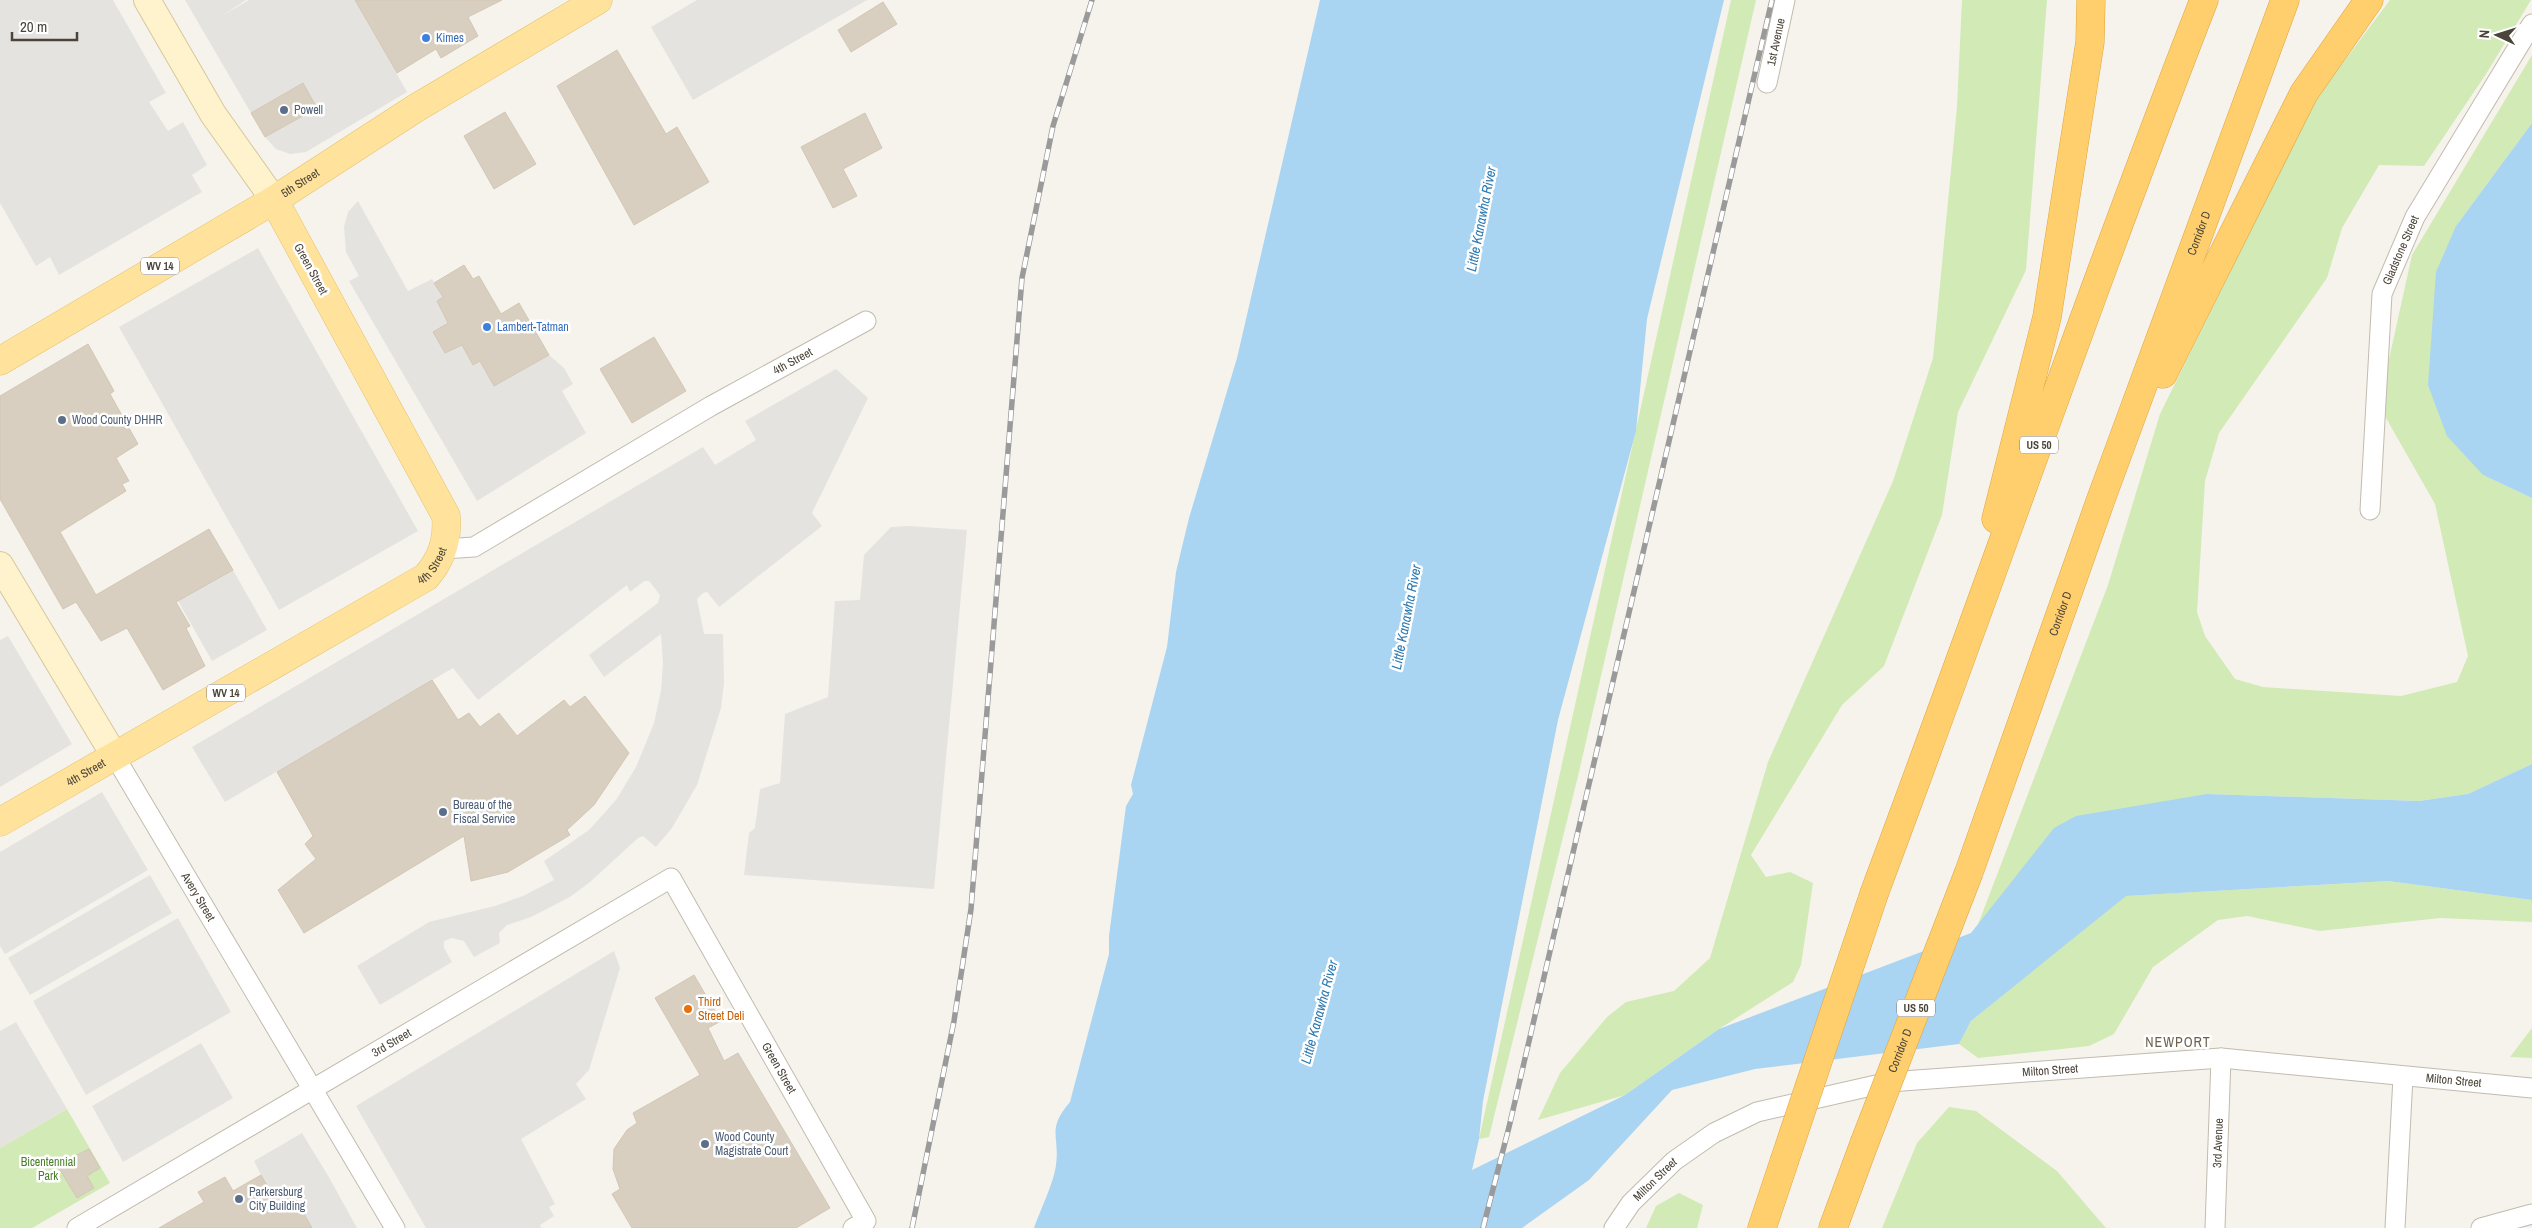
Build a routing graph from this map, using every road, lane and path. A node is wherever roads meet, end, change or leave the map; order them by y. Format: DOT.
graph roads {
  1 [pos="147,0"];
  2 [pos="598,0"];
  3 [pos="1785,0"];
  4 [pos="2091,0"];
  5 [pos="2204,0"];
  6 [pos="2285,0"];
  7 [pos="2369,0"];
  8 [pos="2532,24"];
  9 [pos="1767,83"];
  10 [pos="274,200"];
  11 [pos="866,321"];
  12 [pos="0,361"];
  13 [pos="2101,499"];
  14 [pos="2370,510"];
  15 [pos="443,549"];
  16 [pos="0,565"];
  17 [pos="1958,671"];
  18 [pos="114,755"];
  19 [pos="0,822"];
  20 [pos="692,914"];
  21 [pos="2221,1058"];
  22 [pos="2403,1077"];
  23 [pos="2532,1088"];
  24 [pos="313,1089"];
  25 [pos="2532,1214"];
  26 [pos="860,1224"];
  27 [pos="77,1228"];
  28 [pos="395,1228"];
  29 [pos="1614,1228"];
  30 [pos="1762,1228"];
  31 [pos="1833,1228"];
  32 [pos="2215,1228"];
  33 [pos="2395,1228"];
  34 [pos="2481,1228"];
  1 -- 10 [label="street, Green Street"];
  2 -- 10 [label="main road, 5th Street / WV 14"];
  3 -- 9 [label="street, 1st Avenue"];
  4 -- 17 [label="highway"];
  5 -- 17 [label="highway, US 50"];
  6 -- 13 [label="highway, Corridor D / US 50"];
  7 -- 13 [label="highway"];
  8 -- 14 [label="street, Gladstone Street"];
  10 -- 12 [label="main road, 5th Street / WV 14"];
  10 -- 15 [label="main road, Green Street / WV 14"];
  11 -- 15 [label="street, 4th Street"];
  13 -- 31 [label="highway, Corridor D / US 50, bridge"];
  15 -- 18 [label="main road, 4th Street / WV 14"];
  16 -- 18 [label="street, Avery Street"];
  17 -- 30 [label="highway, US 50, bridge"];
  18 -- 19 [label="main road, 4th Street / WV 14"];
  18 -- 24 [label="street, Avery Street"];
  20 -- 24 [label="street, 3rd Street"];
  20 -- 26 [label="street, Green Street"];
  21 -- 22 [label="street, Milton Street"];
  21 -- 29 [label="street, Milton Street"];
  21 -- 32 [label="street, 3rd Avenue"];
  22 -- 23 [label="street, Milton Street"];
  22 -- 33 [label="street"];
  24 -- 27 [label="street, 3rd Street"];
  24 -- 28 [label="street, Avery Street"];
  25 -- 34 [label="street"];
}
